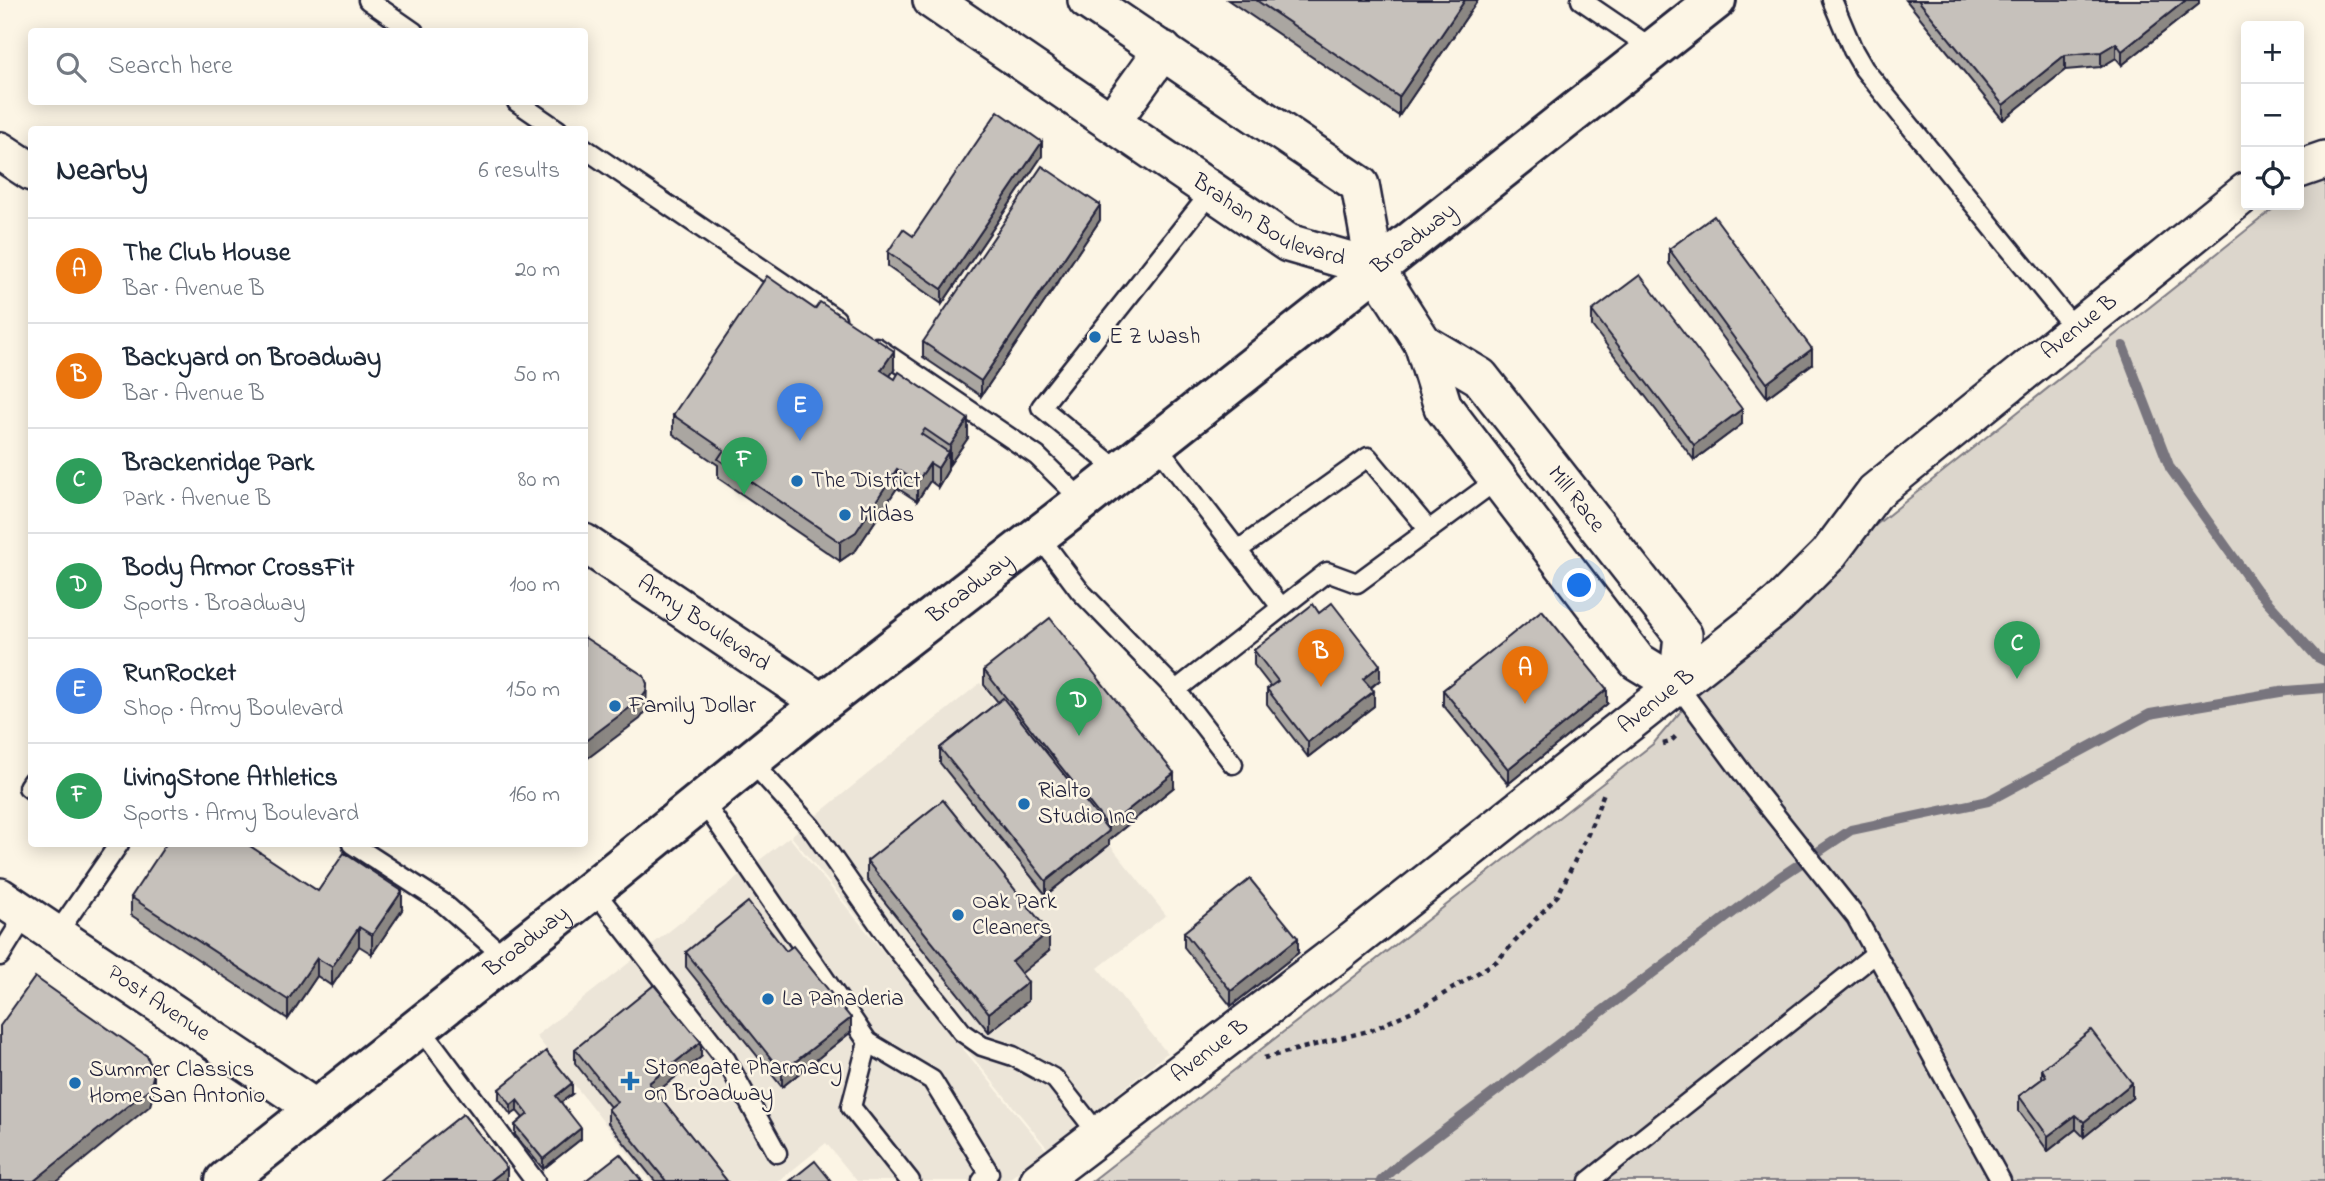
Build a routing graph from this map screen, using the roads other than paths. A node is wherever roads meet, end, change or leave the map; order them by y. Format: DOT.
graph roads {
  1 [pos="368,0"];
  2 [pos="932,0"];
  3 [pos="1087,0"];
  4 [pos="1581,0"];
  5 [pos="1716,0"];
  6 [pos="1832,0"];
  7 [pos="408,28"];
  8 [pos="1653,49"];
  9 [pos="1163,50"];
  10 [pos="521,105"];
  11 [pos="1112,121"];
  12 [pos="552,126"];
  13 [pos="0,151"];
  14 [pos="588,151"];
  15 [pos="2325,160"];
  16 [pos="2304,167"];
  17 [pos="28,169"];
  18 [pos="1212,191"];
  19 [pos="2241,196"];
  20 [pos="1375,268"];
  21 [pos="2074,329"];
  22 [pos="1423,343"];
  23 [pos="1156,443"];
  24 [pos="1119,471"];
  25 [pos="1498,479"];
  26 [pos="1083,501"];
  27 [pos="1429,530"];
  28 [pos="1038,535"];
  29 [pos="588,546"];
  30 [pos="1238,550"];
  31 [pos="1281,607"];
  32 [pos="1678,686"];
  33 [pos="1176,690"];
  34 [pos="822,703"];
  35 [pos="751,761"];
  36 [pos="1233,764"];
  37 [pos="702,800"];
  38 [pos="116,847"];
  39 [pos="357,847"];
  40 [pos="593,889"];
  41 [pos="13,905"];
  42 [pos="57,935"];
  43 [pos="1875,954"];
  44 [pos="0,956"];
  45 [pos="506,958"];
  46 [pos="419,1026"];
  47 [pos="868,1042"];
  48 [pos="316,1109"];
  49 [pos="1099,1135"];
  50 [pos="777,1153"];
  51 [pos="240,1177"];
  52 [pos="535,1181"];
  53 [pos="910,1181"];
  54 [pos="982,1181"];
  55 [pos="1039,1181"];
  56 [pos="1589,1181"];
  57 [pos="2001,1181"];
  1 -- 7 [label="lane"];
  2 -- 11 [label="street, Brahan Boulevard"];
  3 -- 9 [label="street, Brahan Boulevard"];
  4 -- 8 [label="lane"];
  5 -- 8 [label="main road, Broadway"];
  6 -- 21 [label="lane"];
  8 -- 20 [label="main road, Broadway"];
  9 -- 11 [label="street"];
  9 -- 20 [label="street, Brahan Boulevard"];
  10 -- 12 [label="lane"];
  11 -- 18 [label="street, Brahan Boulevard"];
  13 -- 17 [label="street"];
  14 -- 26 [label="lane"];
  15 -- 16 [label="street"];
  18 -- 20 [label="street, Brahan Boulevard"];
  18 -- 24 [label="lane"];
  19 -- 21 [label="street, Avenue B"];
  20 -- 22 [label="street, Mill Race"];
  20 -- 23 [label="main road, Broadway"];
  21 -- 32 [label="street, Avenue B"];
  22 -- 25 [label="street, Mill Race"];
  22 -- 32 [label="street, Mill Race"];
  23 -- 24 [label="main road, Broadway"];
  23 -- 30 [label="lane"];
  24 -- 26 [label="main road, Broadway"];
  25 -- 27 [label="lane"];
  25 -- 32 [label="street, Mill Race"];
  26 -- 28 [label="main road, Broadway"];
  27 -- 30 [label="lane"];
  27 -- 31 [label="lane"];
  28 -- 33 [label="lane"];
  28 -- 34 [label="main road, Broadway"];
  29 -- 34 [label="street, Army Boulevard"];
  30 -- 31 [label="lane"];
  31 -- 33 [label="lane"];
  32 -- 43 [label="lane, Mill Race"];
  32 -- 49 [label="street, Avenue B"];
  33 -- 36 [label="lane"];
  34 -- 35 [label="main road, Broadway"];
  35 -- 37 [label="main road, Broadway"];
  35 -- 49 [label="lane"];
  37 -- 40 [label="main road, Broadway"];
  37 -- 47 [label="lane"];
  38 -- 42 [label="lane"];
  39 -- 45 [label="lane"];
  40 -- 45 [label="main road, Broadway"];
  40 -- 50 [label="lane"];
  41 -- 42 [label="street, Post Avenue"];
  41 -- 44 [label="lane"];
  42 -- 48 [label="street, Post Avenue"];
  43 -- 56 [label="lane"];
  43 -- 57 [label="lane, Mill Race"];
  45 -- 46 [label="main road, Broadway"];
  46 -- 48 [label="main road, Broadway"];
  46 -- 52 [label="lane"];
  47 -- 53 [label="lane"];
  47 -- 54 [label="lane"];
  48 -- 51 [label="main road, Broadway"];
  49 -- 55 [label="street, Avenue B"];
}
